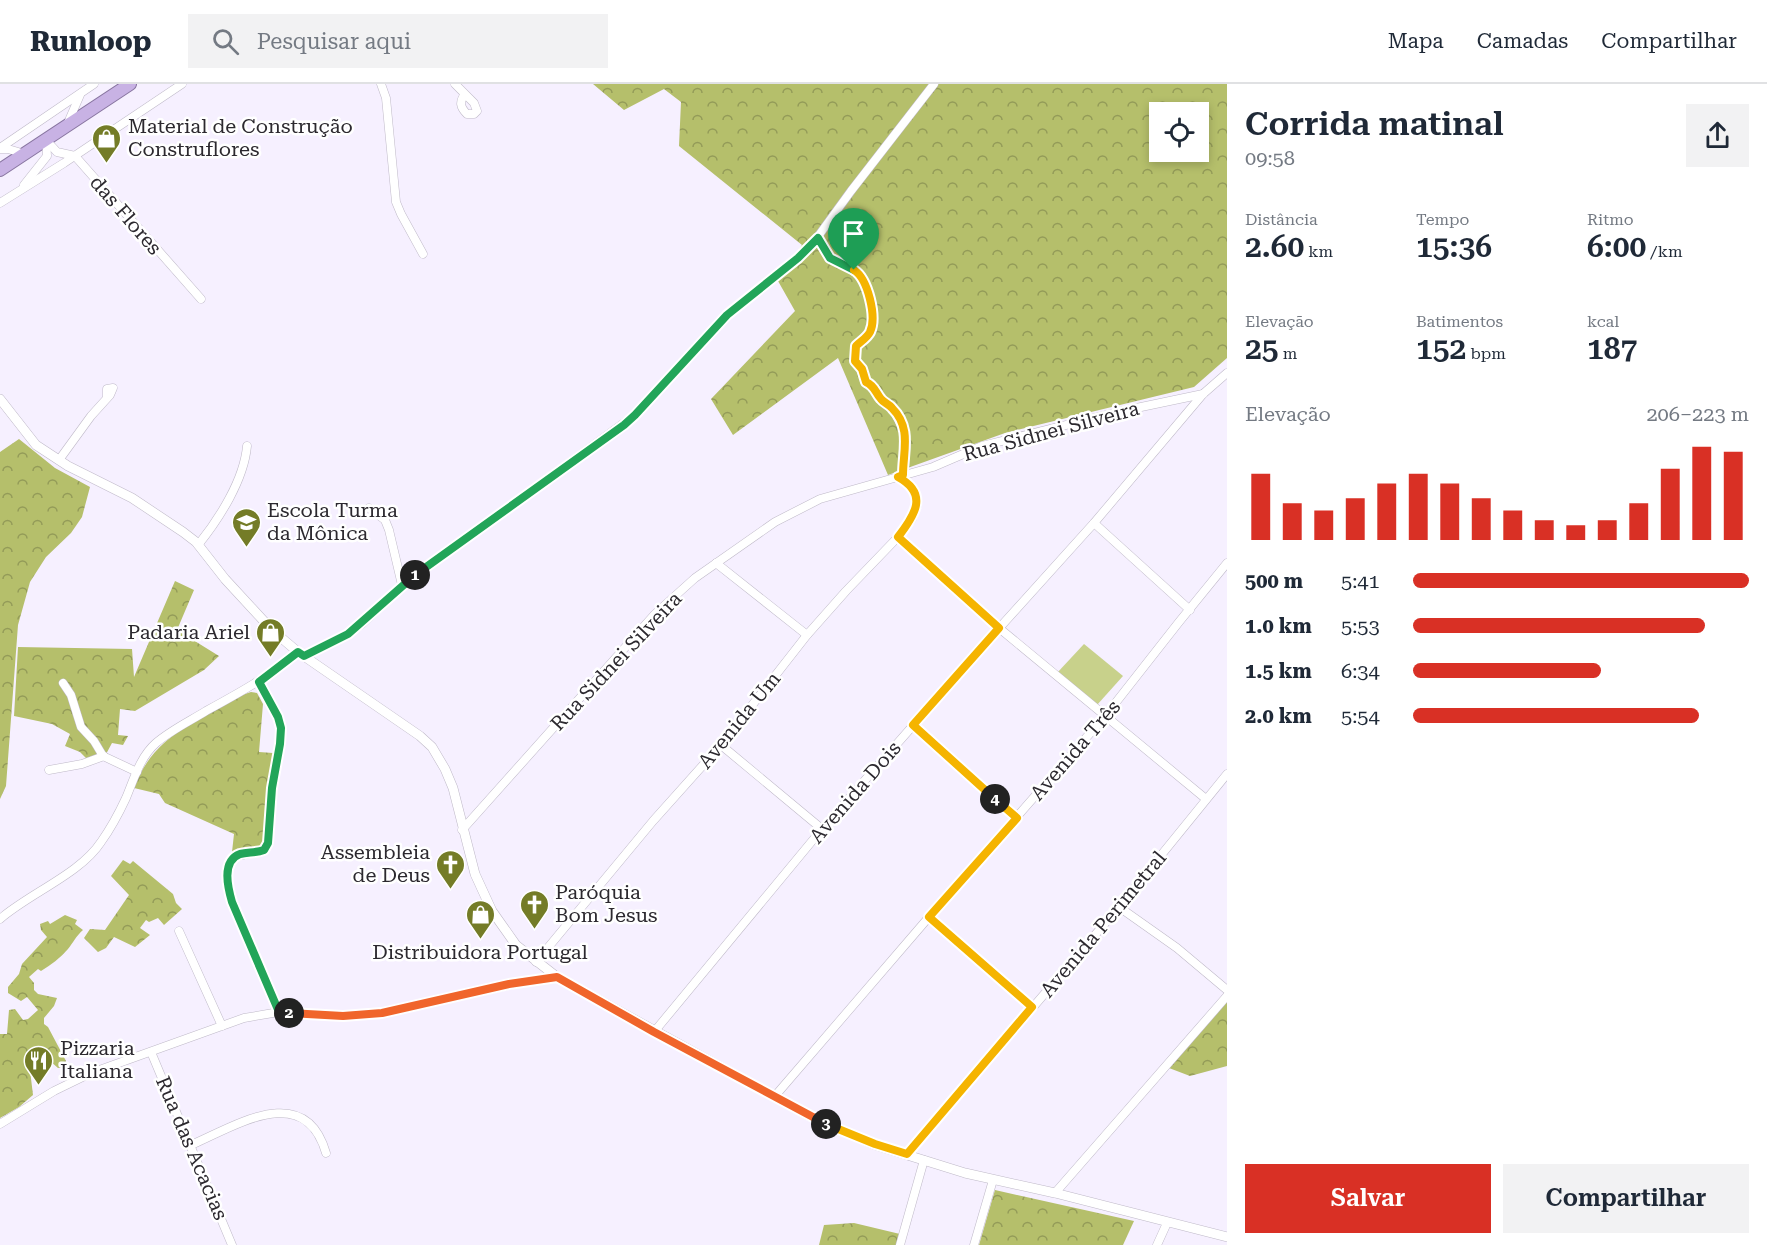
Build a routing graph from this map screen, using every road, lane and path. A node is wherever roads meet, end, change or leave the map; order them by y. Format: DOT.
graph roads {
  1 [pos="94,84"];
  2 [pos="130,84"];
  3 [pos="182,84"];
  4 [pos="381,84"];
  5 [pos="455,84"];
  6 [pos="934,84"];
  7 [pos="81,93"];
  8 [pos="465,94"];
  9 [pos="66,126"];
  10 [pos="46,140"];
  11 [pos="0,148"];
  12 [pos="25,154"];
  13 [pos="75,156"];
  14 [pos="0,170"];
  15 [pos="20,191"];
  16 [pos="0,203"];
  17 [pos="818,238"];
  18 [pos="423,254"];
  19 [pos="201,300"];
  20 [pos="1227,373"];
  21 [pos="1203,394"];
  22 [pos="107,397"];
  23 [pos="0,399"];
  24 [pos="247,446"];
  25 [pos="58,460"];
  26 [pos="901,476"];
  27 [pos="369,508"];
  28 [pos="1094,523"];
  29 [pos="898,537"];
  30 [pos="198,545"];
  31 [pos="716,563"];
  32 [pos="1227,563"];
  33 [pos="402,585"];
  34 [pos="1190,610"];
  35 [pos="999,628"];
  36 [pos="807,635"];
  37 [pos="301,654"];
  38 [pos="259,682"];
  39 [pos="63,683"];
  40 [pos="1106,715"];
  41 [pos="913,725"];
  42 [pos="721,745"];
  43 [pos="104,756"];
  44 [pos="49,770"];
  45 [pos="137,772"];
  46 [pos="1227,774"];
  47 [pos="1206,799"];
  48 [pos="1017,818"];
  49 [pos="822,829"];
  50 [pos="462,830"];
  51 [pos="1119,907"];
  52 [pos="929,917"];
  53 [pos="0,919"];
  54 [pos="179,931"];
  55 [pos="537,962"];
  56 [pos="557,977"];
  57 [pos="1227,990"];
  58 [pos="1227,996"];
  59 [pos="1032,1007"];
  60 [pos="279,1012"];
  61 [pos="222,1026"];
  62 [pos="654,1032"];
  63 [pos="151,1052"];
  64 [pos="776,1096"];
  65 [pos="0,1124"];
  66 [pos="191,1145"];
  67 [pos="326,1153"];
  68 [pos="907,1154"];
  69 [pos="924,1160"];
  70 [pos="993,1180"];
  71 [pos="1055,1193"];
  72 [pos="1167,1223"];
  73 [pos="1227,1237"];
  74 [pos="232,1245"];
  75 [pos="900,1245"];
  76 [pos="974,1245"];
  77 [pos="1158,1245"];
  1 -- 7 [label="street"];
  2 -- 9 [label="highway"];
  3 -- 13 [label="street"];
  4 -- 18 [label="street"];
  5 -- 8 [label="street"];
  6 -- 17 [label="street"];
  7 -- 9 [label="street"];
  7 -- 11 [label="street"];
  9 -- 10 [label="highway"];
  10 -- 12 [label="highway"];
  10 -- 13 [label="street, das Flores"];
  10 -- 15 [label="street"];
  11 -- 12 [label="street"];
  12 -- 14 [label="highway"];
  13 -- 15 [label="street"];
  13 -- 19 [label="street, das Flores"];
  15 -- 16 [label="street"];
  17 -- 26 [label="street"];
  17 -- 33 [label="street"];
  20 -- 21 [label="street, Avenida Dois"];
  21 -- 26 [label="street, Rua Sidnei Silveira"];
  21 -- 28 [label="street, Avenida Dois"];
  22 -- 25 [label="street"];
  23 -- 25 [label="street"];
  24 -- 30 [label="street"];
  25 -- 30 [label="street"];
  26 -- 29 [label="street, Avenida Um"];
  26 -- 31 [label="street, Rua Sidnei Silveira"];
  27 -- 33 [label="street"];
  28 -- 34 [label="street"];
  28 -- 35 [label="street, Avenida Dois"];
  29 -- 35 [label="street"];
  29 -- 36 [label="street, Avenida Um"];
  30 -- 37 [label="street"];
  31 -- 36 [label="street"];
  31 -- 50 [label="street, Rua Sidnei Silveira"];
  32 -- 34 [label="street, Avenida Três"];
  33 -- 37 [label="street"];
  34 -- 40 [label="street, Avenida Três"];
  35 -- 40 [label="street"];
  35 -- 41 [label="street, Avenida Dois"];
  36 -- 42 [label="street, Avenida Um"];
  37 -- 38 [label="street"];
  37 -- 50 [label="street"];
  38 -- 45 [label="street"];
  38 -- 60 [label="street"];
  39 -- 43 [label="street"];
  40 -- 47 [label="street"];
  40 -- 48 [label="street, Avenida Três"];
  41 -- 48 [label="street"];
  41 -- 49 [label="street, Avenida Dois"];
  42 -- 49 [label="street"];
  42 -- 55 [label="street, Avenida Um"];
  43 -- 44 [label="street"];
  43 -- 45 [label="street"];
  45 -- 53 [label="street"];
  46 -- 47 [label="street, Avenida Perimetral"];
  47 -- 51 [label="street, Avenida Perimetral"];
  48 -- 52 [label="street, Avenida Três"];
  49 -- 62 [label="street, Avenida Dois"];
  50 -- 55 [label="street"];
  51 -- 57 [label="street"];
  51 -- 59 [label="street, Avenida Perimetral"];
  52 -- 59 [label="street"];
  52 -- 64 [label="street, Avenida Três"];
  54 -- 61 [label="street"];
  55 -- 56 [label="street"];
  56 -- 60 [label="street"];
  56 -- 62 [label="street"];
  58 -- 71 [label="street"];
  59 -- 68 [label="street, Avenida Perimetral"];
  60 -- 61 [label="street"];
  61 -- 63 [label="street"];
  62 -- 64 [label="street"];
  63 -- 65 [label="street"];
  63 -- 66 [label="street, Rua das Acacias"];
  64 -- 68 [label="street"];
  66 -- 67 [label="street"];
  66 -- 74 [label="street, Rua das Acacias"];
  68 -- 69 [label="street"];
  69 -- 70 [label="street"];
  69 -- 75 [label="street"];
  70 -- 71 [label="street"];
  70 -- 76 [label="street"];
  71 -- 72 [label="street"];
  72 -- 73 [label="street"];
  72 -- 77 [label="street"];
}
